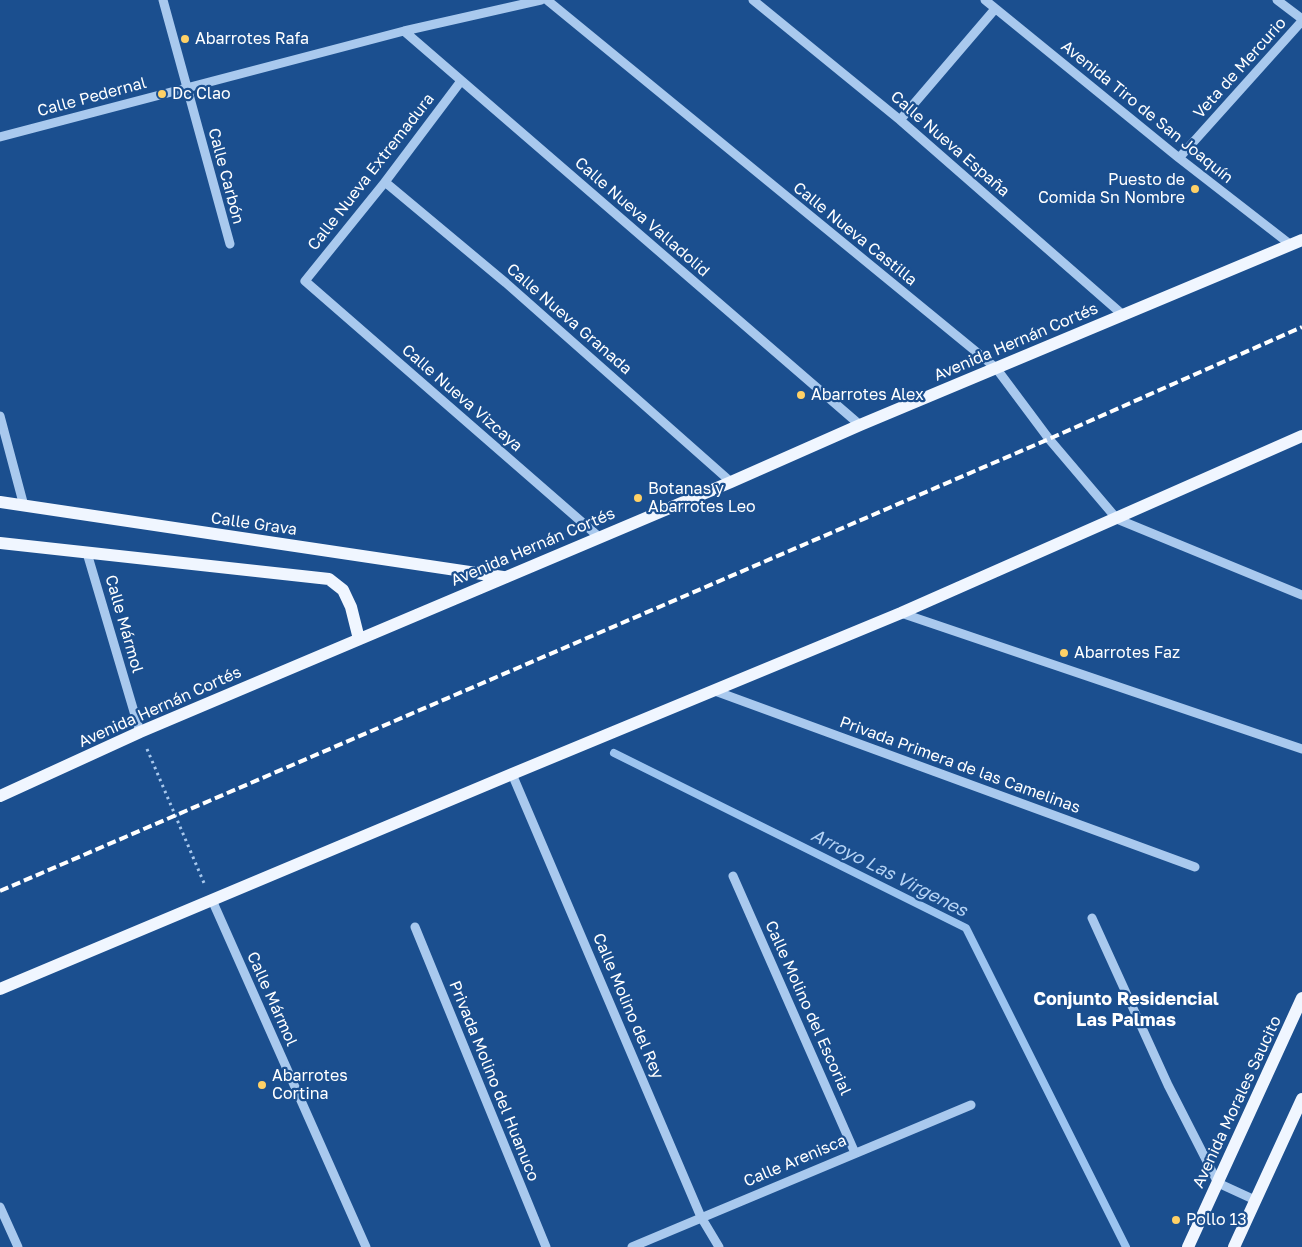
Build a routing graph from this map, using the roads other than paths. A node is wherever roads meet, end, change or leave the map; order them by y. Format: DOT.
graph roads {
  1 [pos="163,0"];
  2 [pos="541,0"];
  3 [pos="547,0"];
  4 [pos="753,0"];
  5 [pos="985,0"];
  6 [pos="1277,0"];
  7 [pos="995,9"];
  8 [pos="1302,20"];
  9 [pos="404,31"];
  10 [pos="461,81"];
  11 [pos="187,88"];
  12 [pos="900,120"];
  13 [pos="0,137"];
  14 [pos="1180,158"];
  15 [pos="385,182"];
  16 [pos="1297,243"];
  17 [pos="230,244"];
  18 [pos="305,281"];
  19 [pos="1122,315"];
  20 [pos="996,368"];
  21 [pos="0,416"];
  22 [pos="860,425"];
  23 [pos="1299,441"];
  24 [pos="731,482"];
  25 [pos="0,502"];
  26 [pos="24,506"];
  27 [pos="1117,518"];
  28 [pos="599,537"];
  29 [pos="0,543"];
  30 [pos="87,553"];
  31 [pos="503,577"];
  32 [pos="1302,595"];
  33 [pos="901,613"];
  34 [pos="359,639"];
  35 [pos="715,691"];
  36 [pos="140,732"];
  37 [pos="1302,749"];
  38 [pos="512,774"];
  39 [pos="0,796"];
  40 [pos="1196,867"];
  41 [pos="733,876"];
  42 [pos="212,900"];
  43 [pos="1092,918"];
  44 [pos="414,927"];
  45 [pos="0,989"];
  46 [pos="1302,998"];
  47 [pos="1302,1099"];
  48 [pos="971,1105"];
  49 [pos="855,1153"];
  50 [pos="1218,1184"];
  51 [pos="1255,1200"];
  52 [pos="0,1207"];
  53 [pos="701,1217"];
  54 [pos="18,1247"];
  55 [pos="366,1247"];
  56 [pos="546,1247"];
  57 [pos="632,1247"];
  58 [pos="719,1247"];
  59 [pos="1188,1247"];
  60 [pos="1234,1247"];
  1 -- 11 [label="street, Calle Carbón"];
  2 -- 9 [label="street, Calle Pedernal"];
  3 -- 20 [label="street, Calle Nueva Castilla"];
  4 -- 12 [label="street, Calle Nueva España"];
  5 -- 7 [label="street, Avenida Tiro de San Joaquín"];
  6 -- 8 [label="street"];
  7 -- 12 [label="street"];
  7 -- 14 [label="street, Avenida Tiro de San Joaquín"];
  8 -- 14 [label="street, Veta de Mercurio"];
  9 -- 10 [label="street, Calle Nueva Valladolid"];
  9 -- 11 [label="street, Calle Pedernal"];
  10 -- 15 [label="street, Calle Nueva Extremadura"];
  10 -- 22 [label="street, Calle Nueva Valladolid"];
  11 -- 13 [label="street, Calle Pedernal"];
  11 -- 17 [label="street, Calle Carbón"];
  12 -- 19 [label="street, Calle Nueva España"];
  14 -- 16 [label="street, Avenida Tiro de San Joaquín"];
  15 -- 18 [label="street, Calle Nueva Extremadura"];
  15 -- 24 [label="street, Calle Nueva Granada"];
  16 -- 19 [label="main road, Avenida Hernán Cortés"];
  18 -- 28 [label="street, Calle Nueva Vizcaya"];
  19 -- 20 [label="main road, Avenida Hernán Cortés"];
  20 -- 22 [label="main road, Avenida Hernán Cortés"];
  20 -- 27 [label="street, Calle Nueva Castilla"];
  21 -- 26 [label="street"];
  22 -- 24 [label="main road, Avenida Hernán Cortés"];
  23 -- 27 [label="main road"];
  24 -- 28 [label="main road, Avenida Hernán Cortés"];
  25 -- 26 [label="main road, Calle Grava"];
  26 -- 31 [label="main road, Calle Grava"];
  27 -- 32 [label="street"];
  27 -- 33 [label="main road"];
  28 -- 31 [label="main road, Avenida Hernán Cortés"];
  29 -- 30 [label="main road"];
  30 -- 34 [label="main road"];
  30 -- 36 [label="street, Calle Mármol"];
  31 -- 34 [label="main road, Avenida Hernán Cortés"];
  33 -- 35 [label="main road"];
  33 -- 37 [label="street"];
  34 -- 36 [label="main road, Avenida Hernán Cortés"];
  35 -- 38 [label="main road"];
  35 -- 40 [label="street, Privada Primera de las Camelinas"];
  36 -- 39 [label="main road, Avenida Hernán Cortés"];
  38 -- 42 [label="main road"];
  38 -- 53 [label="street, Calle Molino del Rey"];
  41 -- 49 [label="street, Calle Molino del Escorial"];
  42 -- 45 [label="main road"];
  42 -- 55 [label="street, Calle Mármol"];
  43 -- 50 [label="street"];
  44 -- 56 [label="street, Privada Molino del Huanuco"];
  46 -- 50 [label="main road, Avenida Morales Saucito"];
  47 -- 51 [label="main road"];
  48 -- 49 [label="street, Calle Arenisca"];
  49 -- 53 [label="street, Calle Arenisca"];
  50 -- 51 [label="street"];
  50 -- 59 [label="main road, Avenida Morales Saucito"];
  51 -- 60 [label="main road"];
  52 -- 54 [label="street"];
  53 -- 57 [label="street, Calle Arenisca"];
  53 -- 58 [label="street, Calle Molino del Rey"];
}
